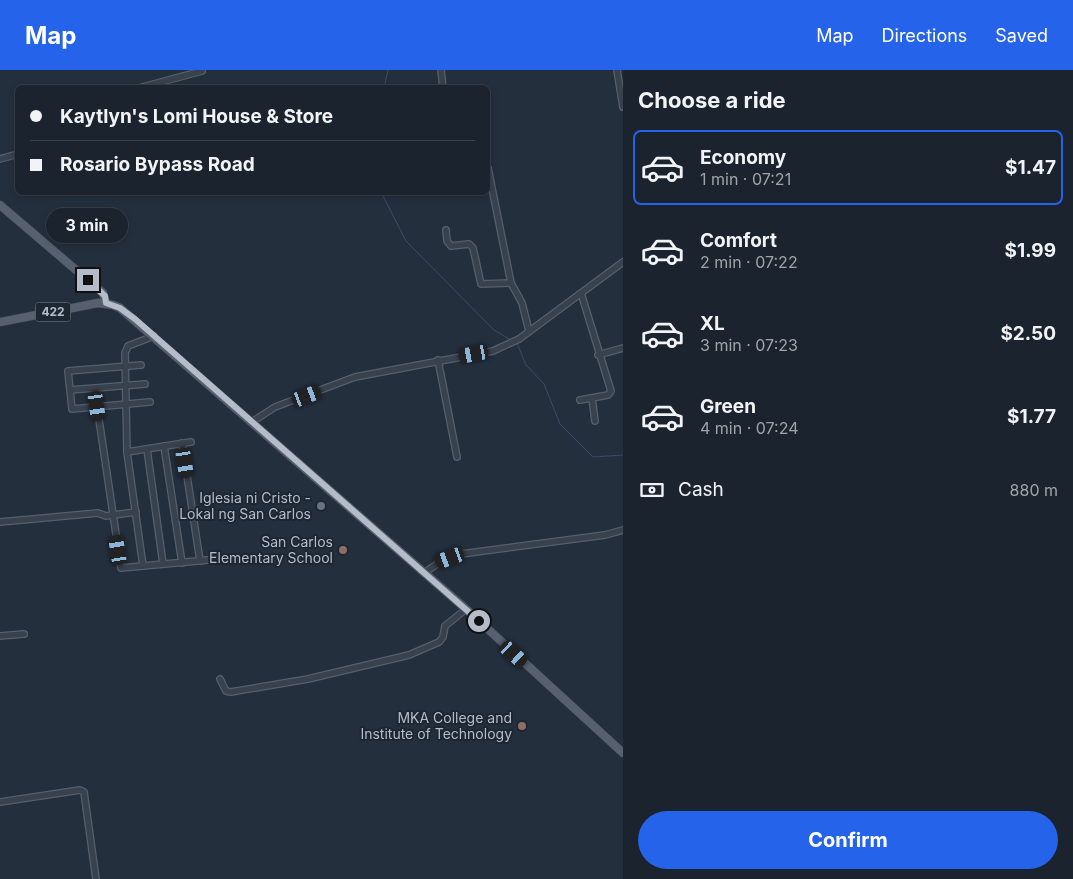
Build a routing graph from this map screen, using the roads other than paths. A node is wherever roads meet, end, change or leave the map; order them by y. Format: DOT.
graph roads {
  1 [pos="440,70"];
  2 [pos="618,70"];
  3 [pos="202,71"];
  4 [pos="150,85"];
  5 [pos="442,85"];
  6 [pos="623,107"];
  7 [pos="15,155"];
  8 [pos="0,159"];
  9 [pos="490,178"];
  10 [pos="0,205"];
  11 [pos="446,230"];
  12 [pos="623,262"];
  13 [pos="511,283"];
  14 [pos="581,292"];
  15 [pos="106,303"];
  16 [pos="0,322"];
  17 [pos="529,331"];
  18 [pos="154,336"];
  19 [pos="623,348"];
  20 [pos="598,355"];
  21 [pos="438,360"];
  22 [pos="141,365"];
  23 [pos="125,366"];
  24 [pos="145,384"];
  25 [pos="125,385"];
  26 [pos="70,390"];
  27 [pos="592,398"];
  28 [pos="580,400"];
  29 [pos="150,402"];
  30 [pos="126,404"];
  31 [pos="97,406"];
  32 [pos="595,421"];
  33 [pos="252,422"];
  34 [pos="191,442"];
  35 [pos="182,443"];
  36 [pos="164,446"];
  37 [pos="147,449"];
  38 [pos="127,452"];
  39 [pos="457,457"];
  40 [pos="136,512"];
  41 [pos="113,515"];
  42 [pos="0,522"];
  43 [pos="623,530"];
  44 [pos="208,560"];
  45 [pos="200,561"];
  46 [pos="182,562"];
  47 [pos="163,564"];
  48 [pos="143,566"];
  49 [pos="424,573"];
  50 [pos="466,609"];
  51 [pos="24,634"];
  52 [pos="0,636"];
  53 [pos="220,680"];
  54 [pos="623,753"];
  55 [pos="0,802"];
  56 [pos="96,879"];
  1 -- 5 [label="street"];
  2 -- 6 [label="street"];
  3 -- 4 [label="street"];
  7 -- 8 [label="street"];
  9 -- 13 [label="street"];
  10 -- 15 [label="main road"];
  11 -- 13 [label="street"];
  12 -- 14 [label="street"];
  13 -- 17 [label="street"];
  14 -- 17 [label="street"];
  14 -- 20 [label="street"];
  15 -- 16 [label="main road, 422"];
  15 -- 18 [label="main road"];
  17 -- 21 [label="street"];
  18 -- 23 [label="street"];
  18 -- 33 [label="main road"];
  19 -- 20 [label="street"];
  20 -- 27 [label="street"];
  21 -- 33 [label="street"];
  21 -- 39 [label="street"];
  22 -- 23 [label="street"];
  23 -- 25 [label="street"];
  23 -- 26 [label="street"];
  24 -- 25 [label="street"];
  25 -- 26 [label="street"];
  25 -- 30 [label="street"];
  26 -- 31 [label="street"];
  27 -- 28 [label="street"];
  27 -- 32 [label="street"];
  29 -- 30 [label="street"];
  30 -- 31 [label="street"];
  30 -- 38 [label="street"];
  31 -- 41 [label="street"];
  33 -- 49 [label="main road"];
  34 -- 35 [label="street"];
  35 -- 36 [label="street"];
  35 -- 45 [label="street"];
  36 -- 37 [label="street"];
  36 -- 46 [label="street"];
  37 -- 38 [label="street"];
  37 -- 47 [label="street"];
  38 -- 40 [label="street"];
  40 -- 41 [label="street"];
  40 -- 48 [label="street"];
  41 -- 42 [label="street"];
  41 -- 48 [label="street"];
  43 -- 49 [label="street"];
  44 -- 45 [label="street"];
  45 -- 46 [label="street"];
  46 -- 47 [label="street"];
  47 -- 48 [label="street"];
  49 -- 50 [label="main road"];
  50 -- 53 [label="street"];
  50 -- 54 [label="main road"];
  51 -- 52 [label="street"];
  55 -- 56 [label="street"];
}
